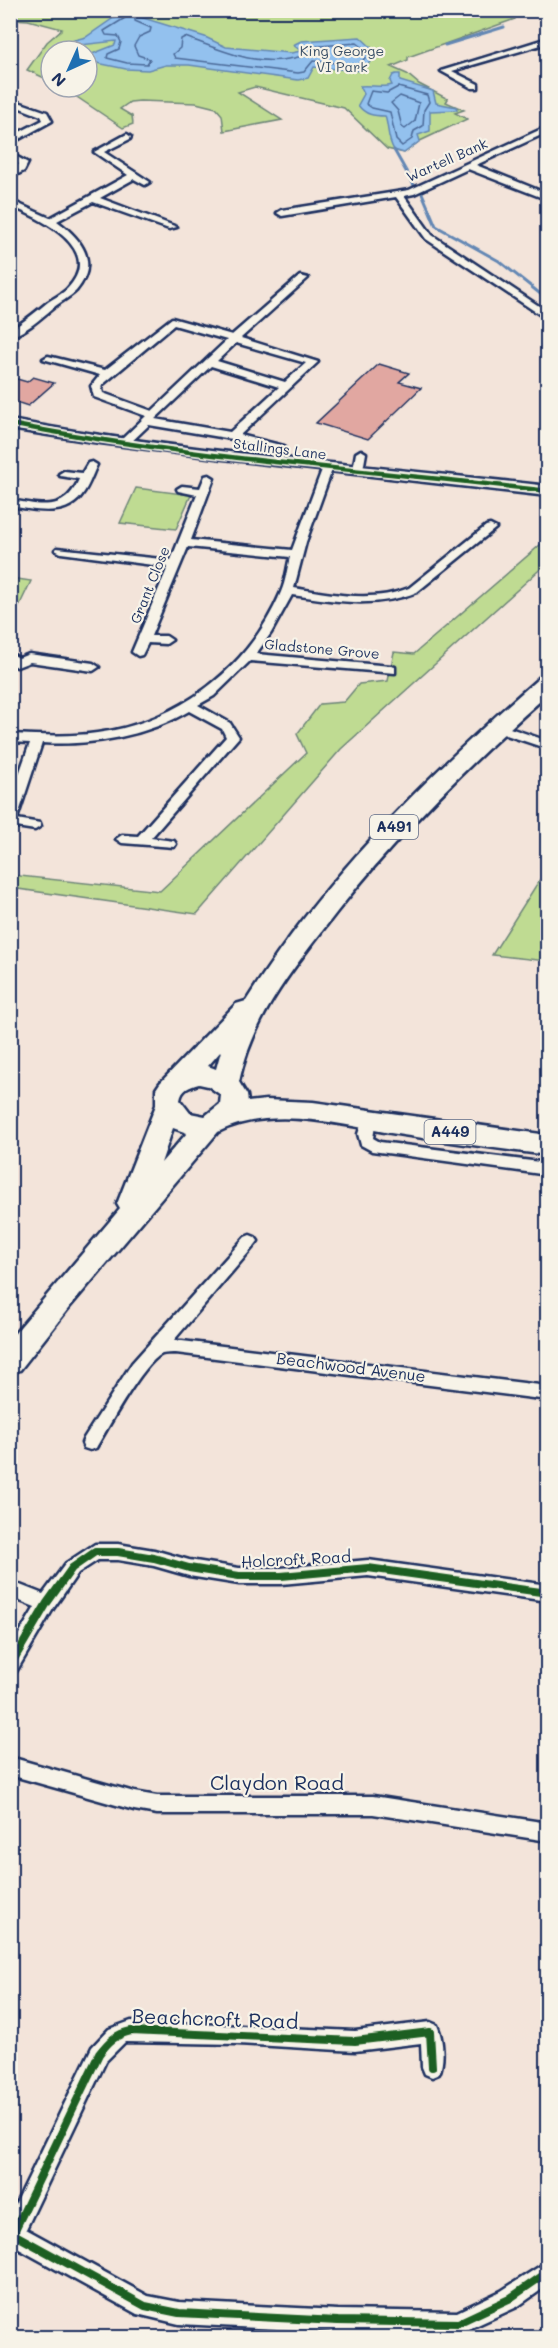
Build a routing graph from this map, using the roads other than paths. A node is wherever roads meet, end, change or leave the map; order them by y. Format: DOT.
graph roads {
  1 [pos="548,40"];
  2 [pos="475,86"];
  3 [pos="10,101"];
  4 [pos="548,128"];
  5 [pos="127,137"];
  6 [pos="10,141"];
  7 [pos="10,156"];
  8 [pos="470,166"];
  9 [pos="10,175"];
  10 [pos="134,175"];
  11 [pos="146,182"];
  12 [pos="399,195"];
  13 [pos="548,197"];
  14 [pos="94,199"];
  15 [pos="10,203"];
  16 [pos="282,213"];
  17 [pos="52,220"];
  18 [pos="172,227"];
  19 [pos="303,278"];
  20 [pos="548,317"];
  21 [pos="10,334"];
  22 [pos="234,339"];
  23 [pos="48,359"];
  24 [pos="210,362"];
  25 [pos="107,374"];
  26 [pos="286,386"];
  27 [pos="150,418"];
  28 [pos="10,424"];
  29 [pos="232,436"];
  30 [pos="125,442"];
  31 [pos="361,453"];
  32 [pos="278,462"];
  33 [pos="92,465"];
  34 [pos="328,467"];
  35 [pos="358,470"];
  36 [pos="64,474"];
  37 [pos="85,477"];
  38 [pos="209,478"];
  39 [pos="182,489"];
  40 [pos="548,491"];
  41 [pos="202,492"];
  42 [pos="10,503"];
  43 [pos="490,528"];
  44 [pos="184,543"];
  45 [pos="61,550"];
  46 [pos="297,554"];
  47 [pos="173,564"];
  48 [pos="288,591"];
  49 [pos="145,639"];
  50 [pos="166,640"];
  51 [pos="138,652"];
  52 [pos="249,657"];
  53 [pos="14,659"];
  54 [pos="93,667"];
  55 [pos="392,670"];
  56 [pos="10,675"];
  57 [pos="548,682"];
  58 [pos="190,706"];
  59 [pos="495,728"];
  60 [pos="10,738"];
  61 [pos="38,741"];
  62 [pos="548,746"];
  63 [pos="10,821"];
  64 [pos="35,826"];
  65 [pos="122,839"];
  66 [pos="141,841"];
  67 [pos="169,844"];
  68 [pos="263,992"];
  69 [pos="180,1079"];
  70 [pos="227,1084"];
  71 [pos="167,1108"];
  72 [pos="360,1119"];
  73 [pos="217,1121"];
  74 [pos="548,1145"];
  75 [pos="548,1169"];
  76 [pos="120,1227"];
  77 [pos="250,1241"];
  78 [pos="155,1350"];
  79 [pos="10,1362"];
  80 [pos="548,1393"];
  81 [pos="90,1443"];
  82 [pos="10,1589"];
  83 [pos="548,1593"];
  84 [pos="47,1603"];
  85 [pos="10,1666"];
  86 [pos="10,1766"];
  87 [pos="548,1832"];
  88 [pos="432,2067"];
  89 [pos="12,2233"];
  90 [pos="548,2272"];
  1 -- 2 [label="street"];
  3 -- 6 [label="street"];
  4 -- 8 [label="street, Wartell Bank"];
  5 -- 10 [label="street"];
  7 -- 9 [label="street"];
  8 -- 12 [label="street, Wartell Bank"];
  8 -- 13 [label="street"];
  10 -- 11 [label="street"];
  10 -- 14 [label="street"];
  12 -- 16 [label="street, Wartell Bank"];
  12 -- 20 [label="street"];
  14 -- 17 [label="street"];
  14 -- 18 [label="street"];
  15 -- 17 [label="street"];
  17 -- 21 [label="street"];
  19 -- 22 [label="street"];
  22 -- 24 [label="street"];
  22 -- 25 [label="street"];
  22 -- 26 [label="street"];
  23 -- 25 [label="street"];
  24 -- 26 [label="street"];
  24 -- 27 [label="street"];
  25 -- 27 [label="street"];
  26 -- 29 [label="street"];
  27 -- 29 [label="street"];
  27 -- 30 [label="street"];
  28 -- 30 [label="main road, Stallings Lane"];
  29 -- 32 [label="street"];
  30 -- 32 [label="main road, Stallings Lane"];
  31 -- 35 [label="street"];
  32 -- 34 [label="main road, Stallings Lane"];
  33 -- 37 [label="street"];
  34 -- 35 [label="main road, Stallings Lane"];
  34 -- 46 [label="street"];
  35 -- 40 [label="main road, Stallings Lane"];
  36 -- 37 [label="street"];
  37 -- 42 [label="street"];
  38 -- 41 [label="street, Grant Close"];
  39 -- 41 [label="street"];
  41 -- 44 [label="street, Grant Close"];
  43 -- 48 [label="street"];
  44 -- 46 [label="street"];
  44 -- 47 [label="street, Grant Close"];
  45 -- 47 [label="street"];
  46 -- 48 [label="street"];
  47 -- 49 [label="street, Grant Close"];
  48 -- 52 [label="street"];
  49 -- 50 [label="street, Grant Close"];
  49 -- 51 [label="street, Grant Close"];
  52 -- 55 [label="street, Gladstone Grove"];
  52 -- 58 [label="street"];
  53 -- 54 [label="street"];
  53 -- 56 [label="street"];
  57 -- 59 [label="highway, A491"];
  58 -- 61 [label="street"];
  58 -- 66 [label="street"];
  59 -- 62 [label="street"];
  59 -- 68 [label="highway, A491"];
  60 -- 61 [label="street"];
  61 -- 63 [label="street"];
  63 -- 64 [label="street"];
  65 -- 66 [label="street"];
  66 -- 67 [label="street"];
  68 -- 69 [label="highway, A491"];
  68 -- 70 [label="highway, A491"];
  69 -- 70 [label="highway"];
  69 -- 71 [label="highway"];
  70 -- 72 [label="highway, A449"];
  70 -- 73 [label="highway"];
  71 -- 73 [label="highway"];
  71 -- 76 [label="highway"];
  72 -- 73 [label="highway, A449"];
  72 -- 74 [label="highway, A449"];
  72 -- 75 [label="street"];
  73 -- 76 [label="highway"];
  76 -- 79 [label="highway"];
  77 -- 78 [label="street"];
  78 -- 80 [label="street, Beachwood Avenue"];
  78 -- 81 [label="street"];
  82 -- 84 [label="street"];
  83 -- 84 [label="street, Holcroft Road"];
  84 -- 85 [label="street"];
  86 -- 87 [label="street, Claydon Road"];
  88 -- 89 [label="street, Beachcroft Road"];
  89 -- 90 [label="street, Beachcroft Road"];
}
